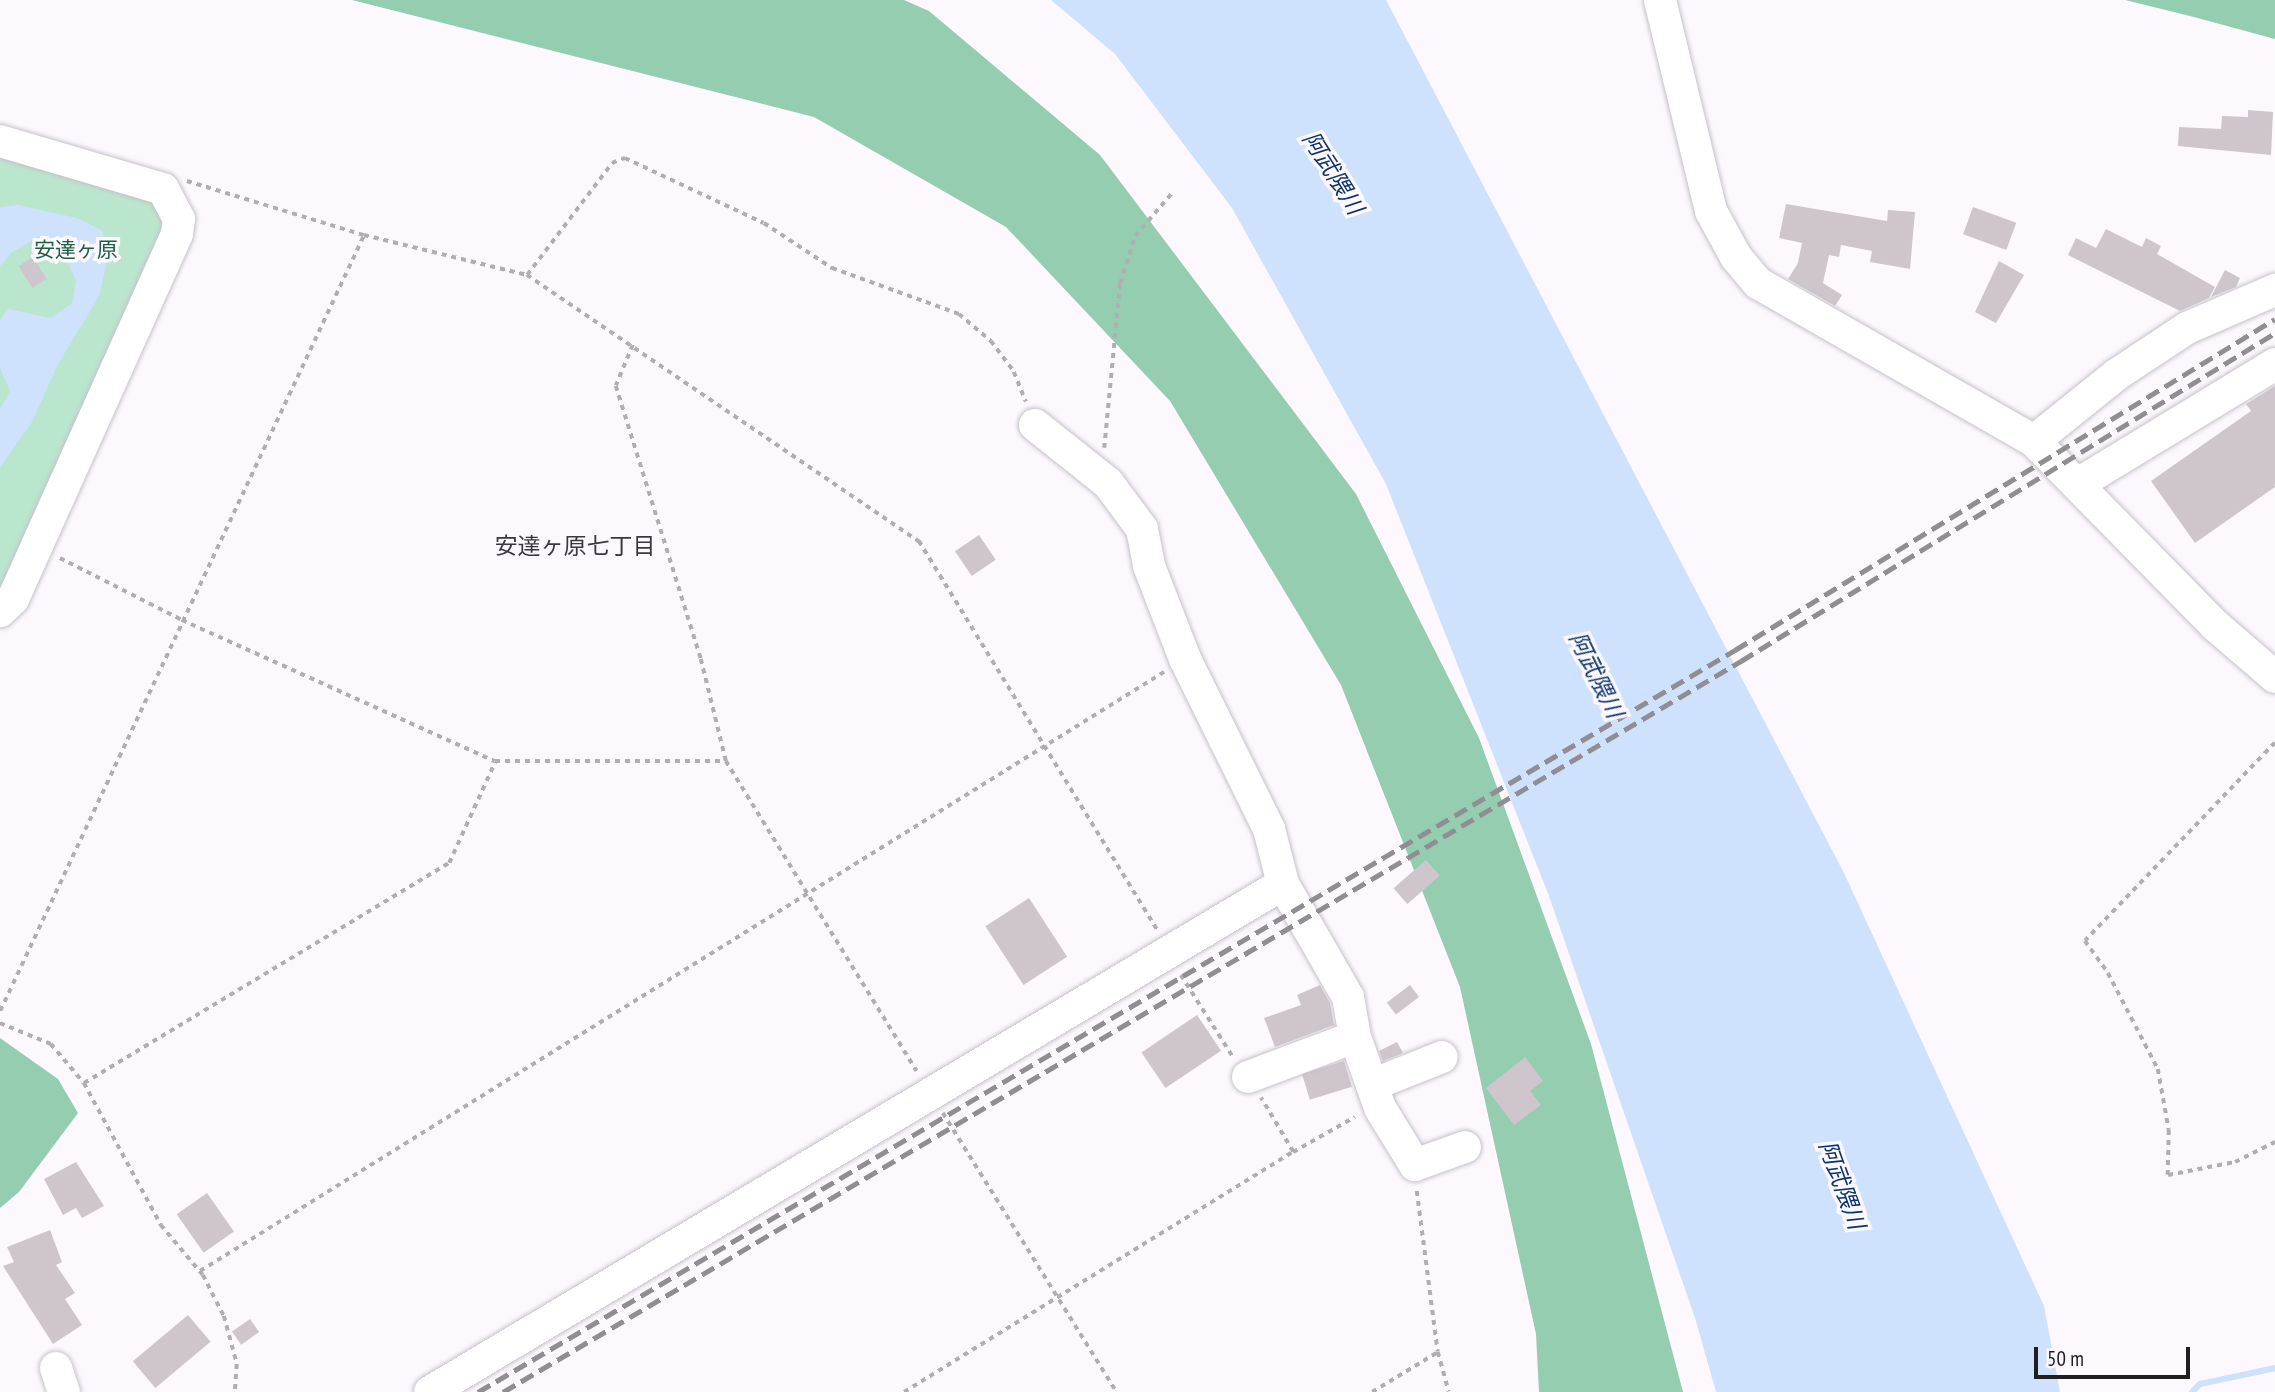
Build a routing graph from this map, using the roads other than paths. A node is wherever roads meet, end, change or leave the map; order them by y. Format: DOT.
graph roads {
  1 [pos="1660,0"];
  2 [pos="0,141"];
  3 [pos="2275,290"];
  4 [pos="2275,364"];
  5 [pos="1035,425"];
  6 [pos="2034,441"];
  7 [pos="2078,484"];
  8 [pos="0,611"];
  9 [pos="2275,677"];
  10 [pos="1283,884"];
  11 [pos="1355,1037"];
  12 [pos="1442,1057"];
  13 [pos="1248,1077"];
  14 [pos="1375,1094"];
  15 [pos="1465,1147"];
  16 [pos="430,1392"];
  1 -- 6 [label="street"];
  2 -- 8 [label="street"];
  3 -- 6 [label="street"];
  4 -- 7 [label="street"];
  5 -- 10 [label="street"];
  6 -- 7 [label="street"];
  7 -- 9 [label="street"];
  10 -- 11 [label="street"];
  10 -- 16 [label="street"];
  11 -- 13 [label="street"];
  11 -- 14 [label="street"];
  12 -- 14 [label="street"];
  14 -- 15 [label="street"];
}
